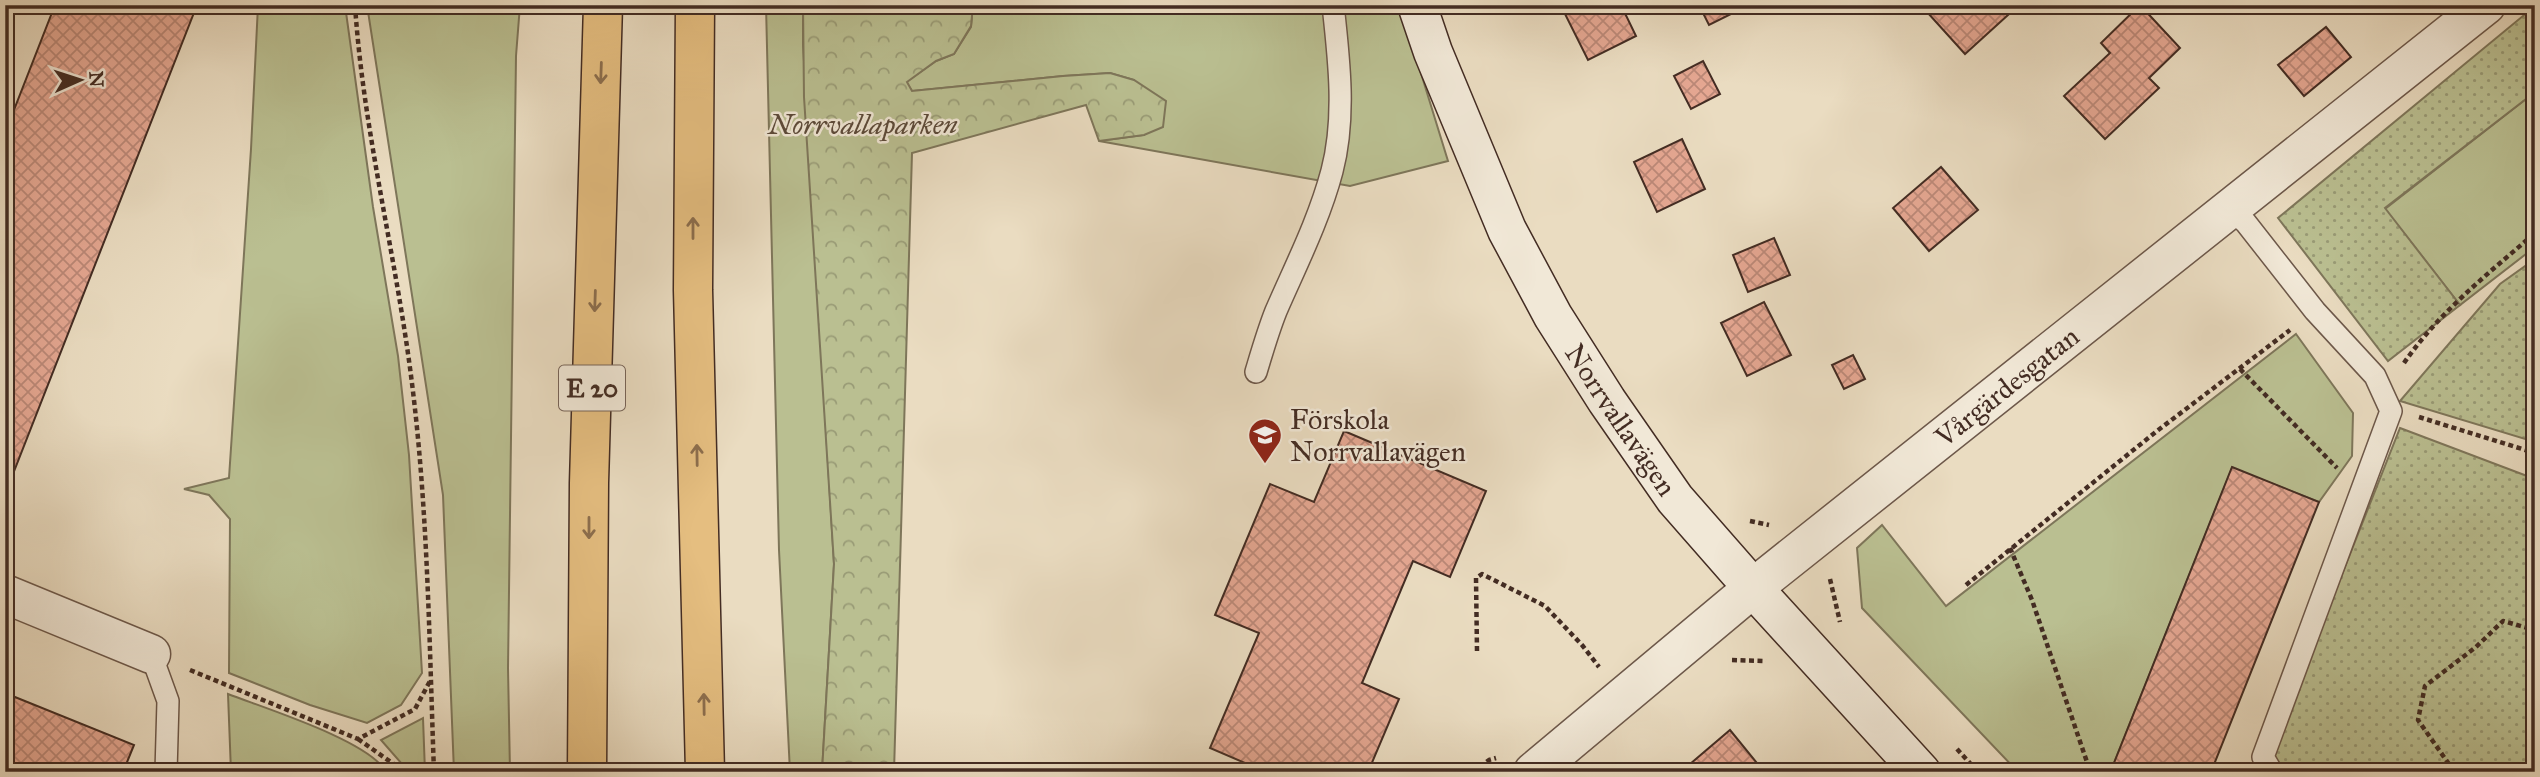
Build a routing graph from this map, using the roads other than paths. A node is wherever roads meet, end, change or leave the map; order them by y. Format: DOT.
graph roads {
  1 [pos="603,5"];
  2 [pos="695,5"];
  3 [pos="1333,5"];
  4 [pos="1417,5"];
  5 [pos="2486,5"];
  6 [pos="2231,209"];
  7 [pos="1256,372"];
  8 [pos="1753,588"];
  9 [pos="5,594"];
  10 [pos="150,654"];
  11 [pos="166,772"];
  12 [pos="587,772"];
  13 [pos="705,772"];
  14 [pos="1533,772"];
  15 [pos="1921,772"];
  16 [pos="2272,772"];
  1 -- 12 [label="highway, E 20, one-way"];
  13 -- 2 [label="highway, one-way"];
  3 -- 7 [label="lane"];
  4 -- 8 [label="street, Norrvallavägen"];
  5 -- 6 [label="street, Vårgärdesgatan"];
  6 -- 8 [label="street, Vårgärdesgatan"];
  6 -- 16 [label="lane"];
  8 -- 14 [label="street, Vårgärdesgatan"];
  8 -- 15 [label="street, Norrvallavägen"];
  9 -- 10 [label="street"];
  10 -- 11 [label="lane"];
}
